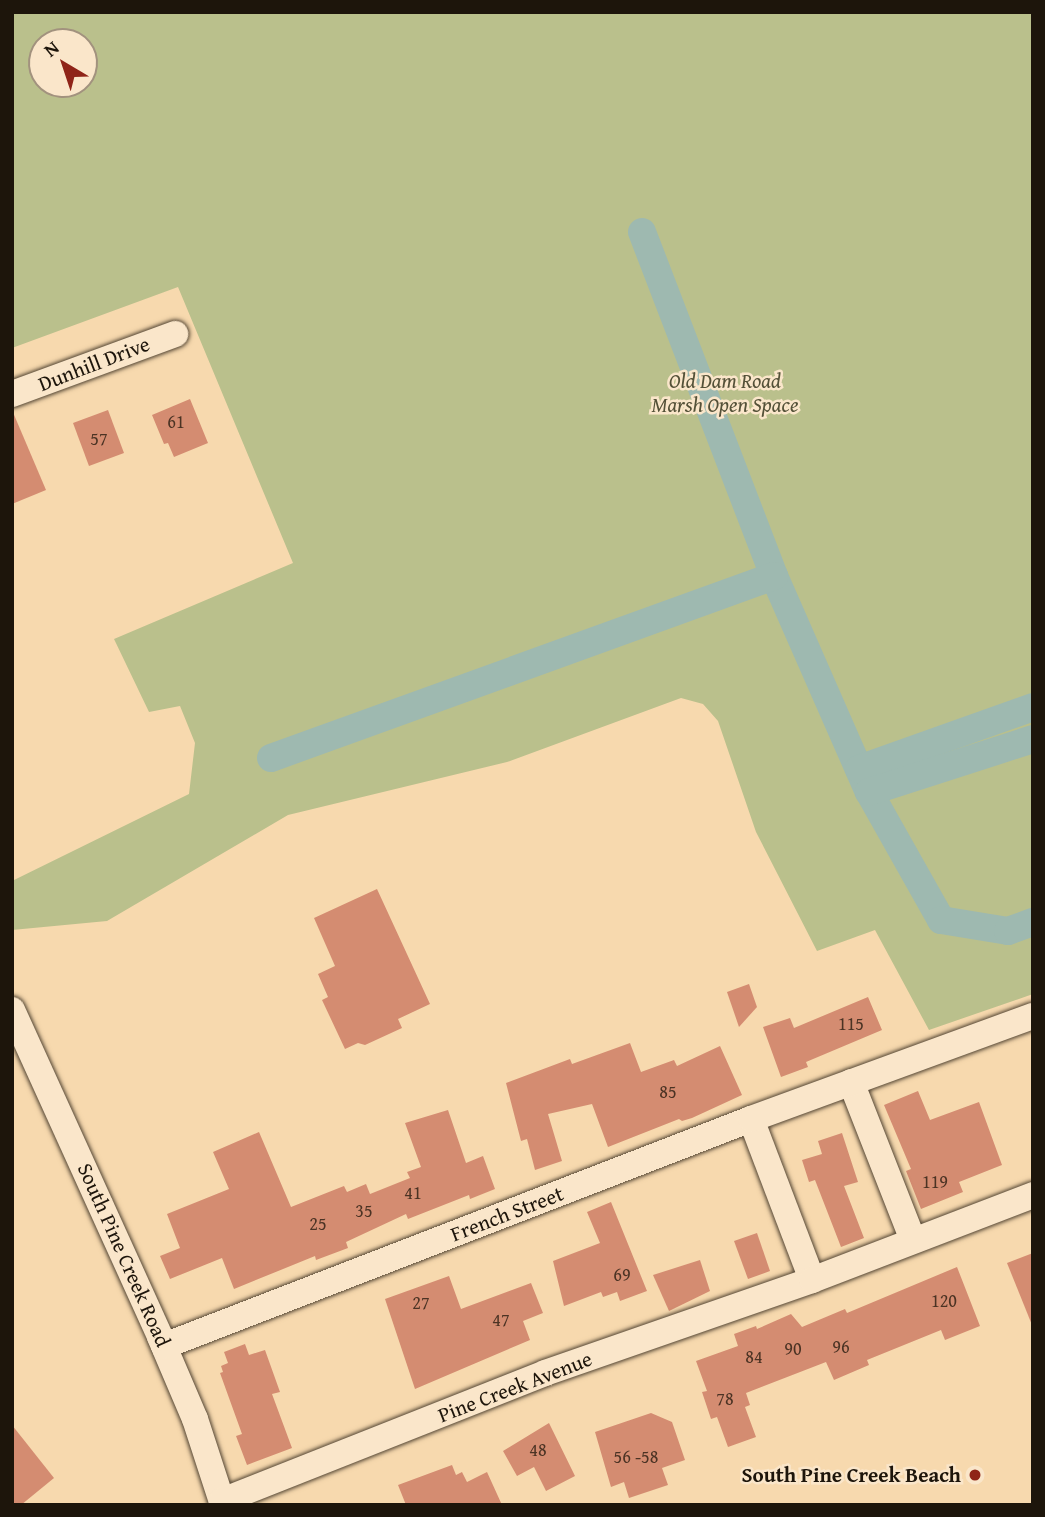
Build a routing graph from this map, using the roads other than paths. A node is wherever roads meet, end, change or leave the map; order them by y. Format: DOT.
graph roads {
  1 [pos="175,334"];
  2 [pos="12,394"];
  3 [pos="12,1010"];
  4 [pos="1033,1016"];
  5 [pos="851,1082"];
  6 [pos="751,1119"];
  7 [pos="1033,1195"];
  8 [pos="913,1240"];
  9 [pos="812,1280"];
  10 [pos="164,1346"];
  11 [pos="223,1503"];
  1 -- 2 [label="street, Dunhill Drive"];
  3 -- 10 [label="street, South Pine Creek Road"];
  4 -- 5 [label="street, French Street"];
  5 -- 6 [label="street, French Street"];
  5 -- 8 [label="street"];
  6 -- 9 [label="street"];
  6 -- 10 [label="street, French Street"];
  7 -- 8 [label="street, Pine Creek Avenue"];
  8 -- 9 [label="street, Pine Creek Avenue"];
  9 -- 11 [label="street, Pine Creek Avenue"];
  10 -- 11 [label="street, South Pine Creek Road"];
}
